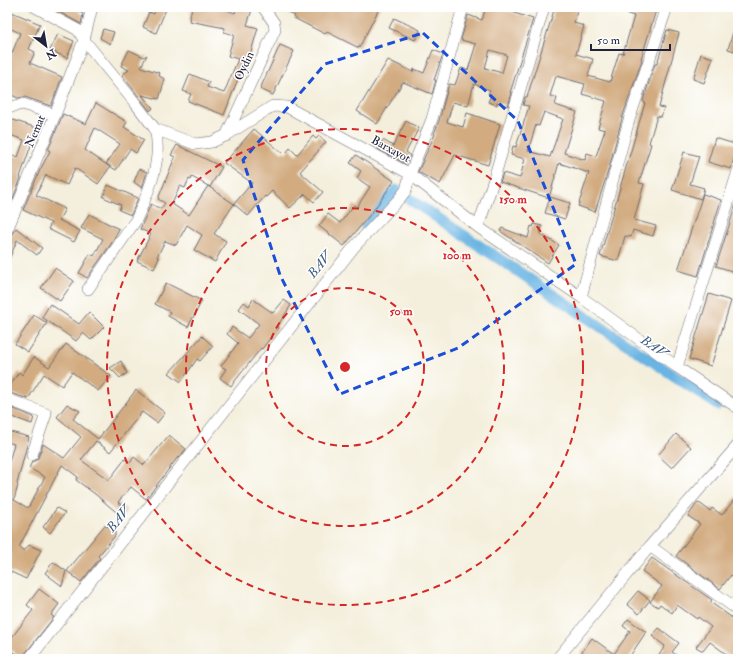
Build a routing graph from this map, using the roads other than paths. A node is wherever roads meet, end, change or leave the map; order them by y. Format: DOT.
graph roads {
  1 [pos="35,7"];
  2 [pos="92,7"];
  3 [pos="263,7"];
  4 [pos="463,7"];
  5 [pos="544,7"];
  6 [pos="667,7"];
  7 [pos="84,40"];
  8 [pos="7,108"];
  9 [pos="55,115"];
  10 [pos="155,129"];
  11 [pos="225,136"];
  12 [pos="738,171"];
  13 [pos="410,174"];
  14 [pos="478,227"];
  15 [pos="7,230"];
  16 [pos="88,289"];
  17 [pos="581,297"];
  18 [pos="677,367"];
  19 [pos="7,399"];
  20 [pos="738,408"];
  21 [pos="738,445"];
  22 [pos="32,455"];
  23 [pos="650,546"];
  24 [pos="738,610"];
  25 [pos="563,657"];
  26 [pos="29,659"];
  1 -- 7 [label="street"];
  2 -- 7 [label="street, Nemat"];
  3 -- 11 [label="street, Oydin"];
  4 -- 13 [label="street"];
  5 -- 14 [label="street"];
  6 -- 17 [label="street"];
  7 -- 9 [label="street, Nemat"];
  7 -- 10 [label="street"];
  8 -- 9 [label="street"];
  9 -- 15 [label="street, Nemat"];
  10 -- 11 [label="street, Barxayot"];
  10 -- 16 [label="street"];
  11 -- 13 [label="street, Barxayot"];
  12 -- 18 [label="street"];
  13 -- 14 [label="street, Barxayot"];
  13 -- 26 [label="street"];
  14 -- 17 [label="street, Barxayot"];
  17 -- 18 [label="street, Barxayot"];
  18 -- 20 [label="street, Barxayot"];
  19 -- 22 [label="street"];
  21 -- 23 [label="street"];
  23 -- 24 [label="street"];
  23 -- 25 [label="street"];
}
